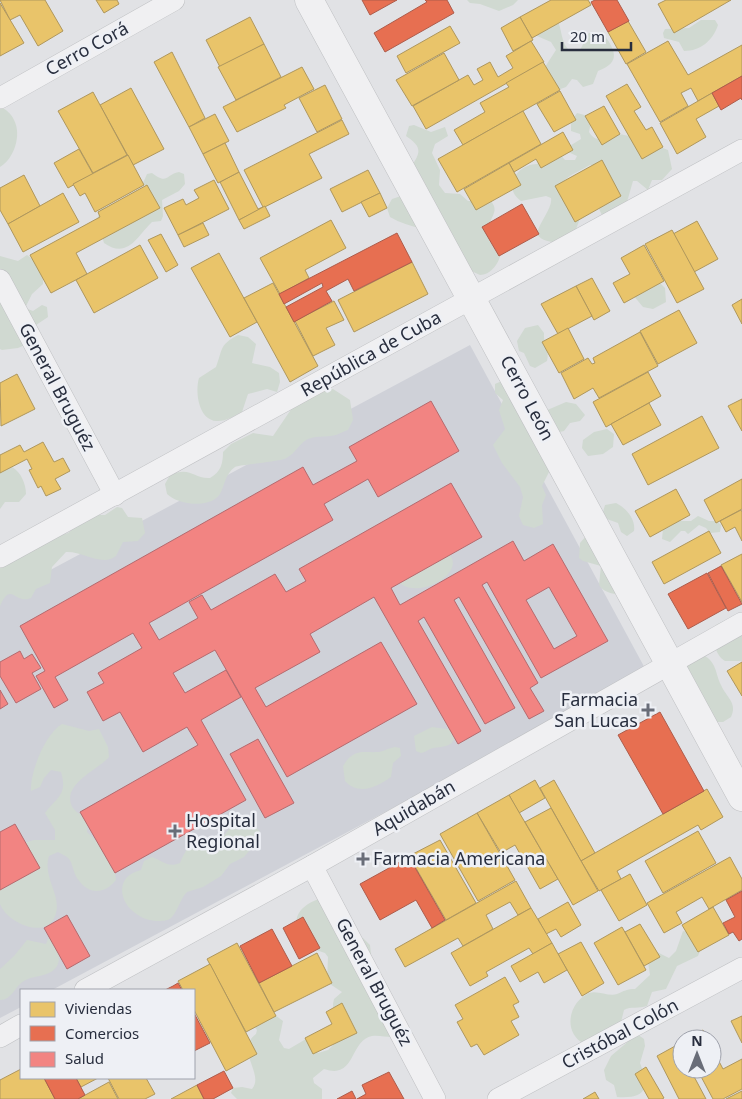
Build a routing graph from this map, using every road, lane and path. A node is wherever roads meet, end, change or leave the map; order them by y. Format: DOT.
graph roads {
  1 [pos="174,0"];
  2 [pos="309,0"];
  3 [pos="0,98"];
  4 [pos="742,150"];
  5 [pos="0,280"];
  6 [pos="472,298"];
  7 [pos="115,495"];
  8 [pos="0,557"];
  9 [pos="742,623"];
  10 [pos="670,663"];
  11 [pos="742,797"];
  12 [pos="312,866"];
  13 [pos="742,968"];
  14 [pos="87,989"];
  15 [pos="20,1026"];
  16 [pos="0,1037"];
  17 [pos="435,1099"];
  18 [pos="498,1099"];
  1 -- 3 [label="street, Cerro Corá"];
  2 -- 6 [label="street, Cerro León"];
  4 -- 6 [label="street, República de Cuba"];
  5 -- 7 [label="street, General Bruguéz"];
  6 -- 7 [label="street, República de Cuba"];
  6 -- 10 [label="street, Cerro León"];
  7 -- 8 [label="street, República de Cuba"];
  9 -- 10 [label="street, Aquidabán"];
  10 -- 11 [label="street, Cerro León"];
  10 -- 12 [label="street, Aquidabán"];
  12 -- 14 [label="street, Aquidabán"];
  12 -- 17 [label="street, General Bruguéz"];
  13 -- 18 [label="street, Cristóbal Colón"];
  15 -- 16 [label="street"];
}
